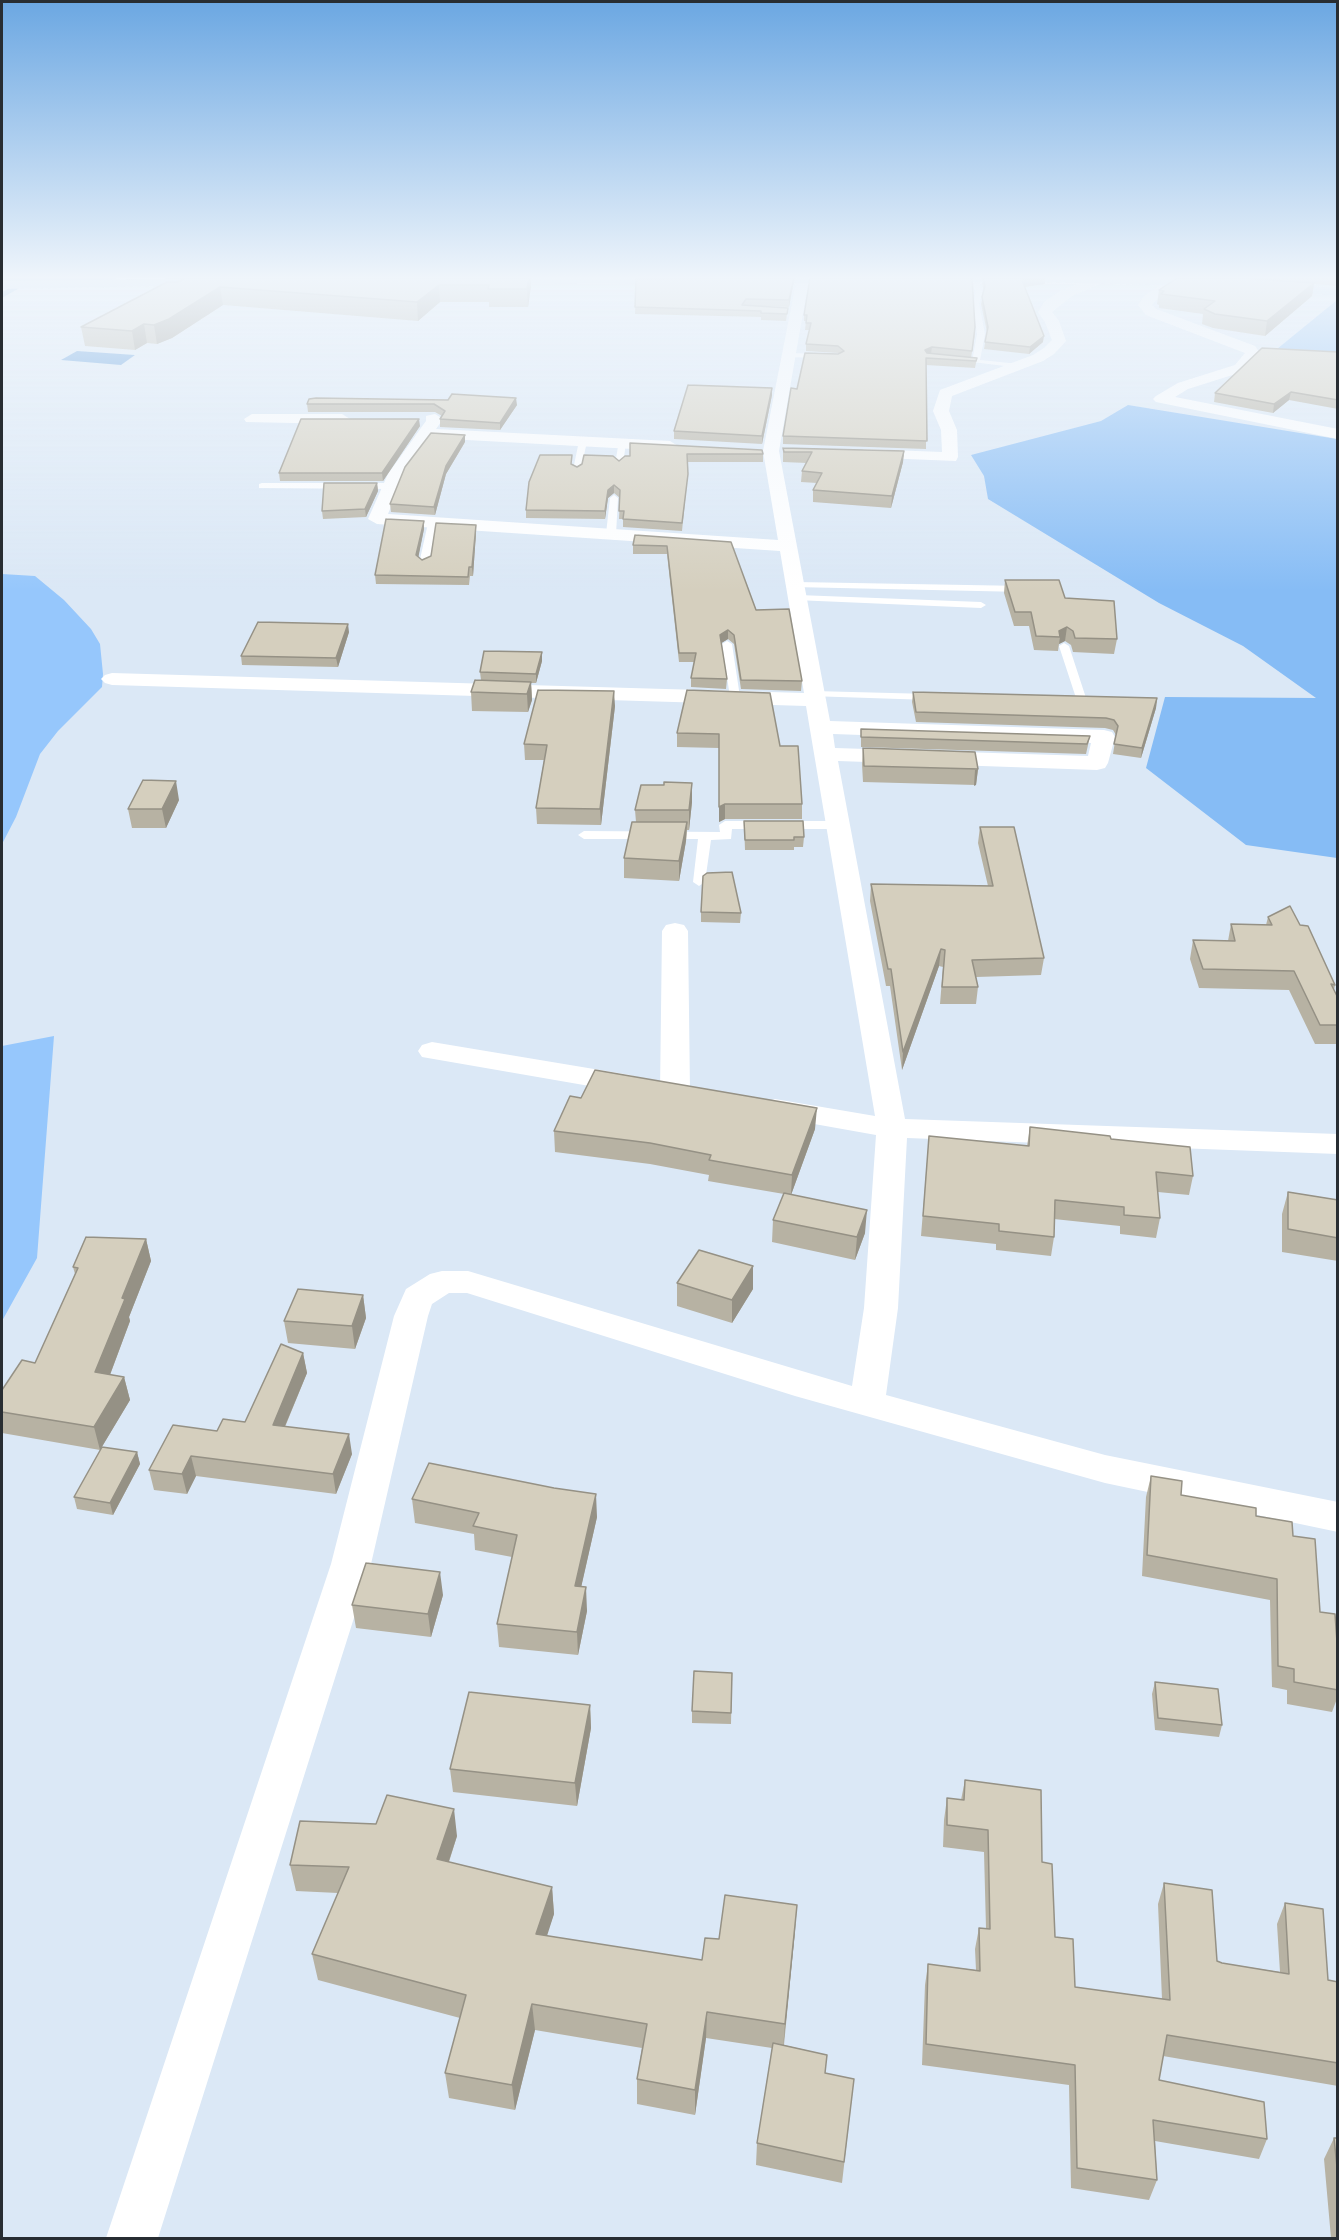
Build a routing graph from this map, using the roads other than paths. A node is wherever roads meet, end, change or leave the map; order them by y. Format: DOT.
graph roads {
  1 [pos="784,383"];
  2 [pos="973,383"];
  3 [pos="1194,383"];
  4 [pos="1183,386"];
  5 [pos="1211,392"];
  6 [pos="252,419"];
  7 [pos="355,419"];
  8 [pos="412,419"];
  9 [pos="427,433"];
  10 [pos="1338,434"];
  11 [pos="583,441"];
  12 [pos="621,443"];
  13 [pos="691,447"];
  14 [pos="852,454"];
  15 [pos="619,464"];
  16 [pos="577,470"];
  17 [pos="262,486"];
  18 [pos="392,486"];
  19 [pos="614,498"];
  20 [pos="432,523"];
  21 [pos="611,534"];
  22 [pos="790,546"];
  23 [pos="424,564"];
  24 [pos="1031,589"];
  25 [pos="797,591"];
  26 [pos="981,605"];
  27 [pos="727,644"];
  28 [pos="1064,646"];
  29 [pos="112,679"];
  30 [pos="814,697"];
  31 [pos="942,697"];
  32 [pos="735,698"];
  33 [pos="1098,702"];
  34 [pos="819,727"];
  35 [pos="824,754"];
  36 [pos="837,825"];
  37 [pos="584,835"];
  38 [pos="705,836"];
  39 [pos="699,882"];
  40 [pos="675,931"];
  41 [pos="432,1051"];
  42 [pos="744,1103"];
  43 [pos="892,1128"];
  44 [pos="1338,1144"];
  45 [pos="867,1403"];
  46 [pos="1338,1517"];
  47 [pos="132,2238"];
  1 -- 22 [label="street"];
  2 -- 14 [label="street"];
  3 -- 4 [label="street"];
  4 -- 5 [label="street"];
  4 -- 10 [label="street"];
  6 -- 7 [label="street"];
  8 -- 9 [label="street"];
  9 -- 11 [label="street"];
  9 -- 18 [label="street"];
  11 -- 12 [label="street"];
  11 -- 16 [label="lane"];
  12 -- 13 [label="street"];
  12 -- 15 [label="lane"];
  17 -- 18 [label="lane"];
  18 -- 20 [label="street"];
  19 -- 21 [label="lane"];
  20 -- 21 [label="street"];
  20 -- 23 [label="lane"];
  21 -- 22 [label="street"];
  22 -- 25 [label="street"];
  24 -- 25 [label="lane"];
  25 -- 26 [label="lane"];
  25 -- 30 [label="street"];
  27 -- 32 [label="lane"];
  28 -- 33 [label="lane"];
  29 -- 32 [label="street"];
  30 -- 31 [label="lane"];
  30 -- 32 [label="street"];
  30 -- 34 [label="street"];
  34 -- 35 [label="street"];
  34 -- 35 [label="street"];
  35 -- 36 [label="street"];
  36 -- 38 [label="lane"];
  36 -- 43 [label="street"];
  37 -- 38 [label="lane"];
  38 -- 39 [label="lane"];
  40 -- 41 [label="street"];
  42 -- 43 [label="street"];
  43 -- 44 [label="street"];
  43 -- 45 [label="street"];
  45 -- 46 [label="street"];
  45 -- 47 [label="street"];
}
